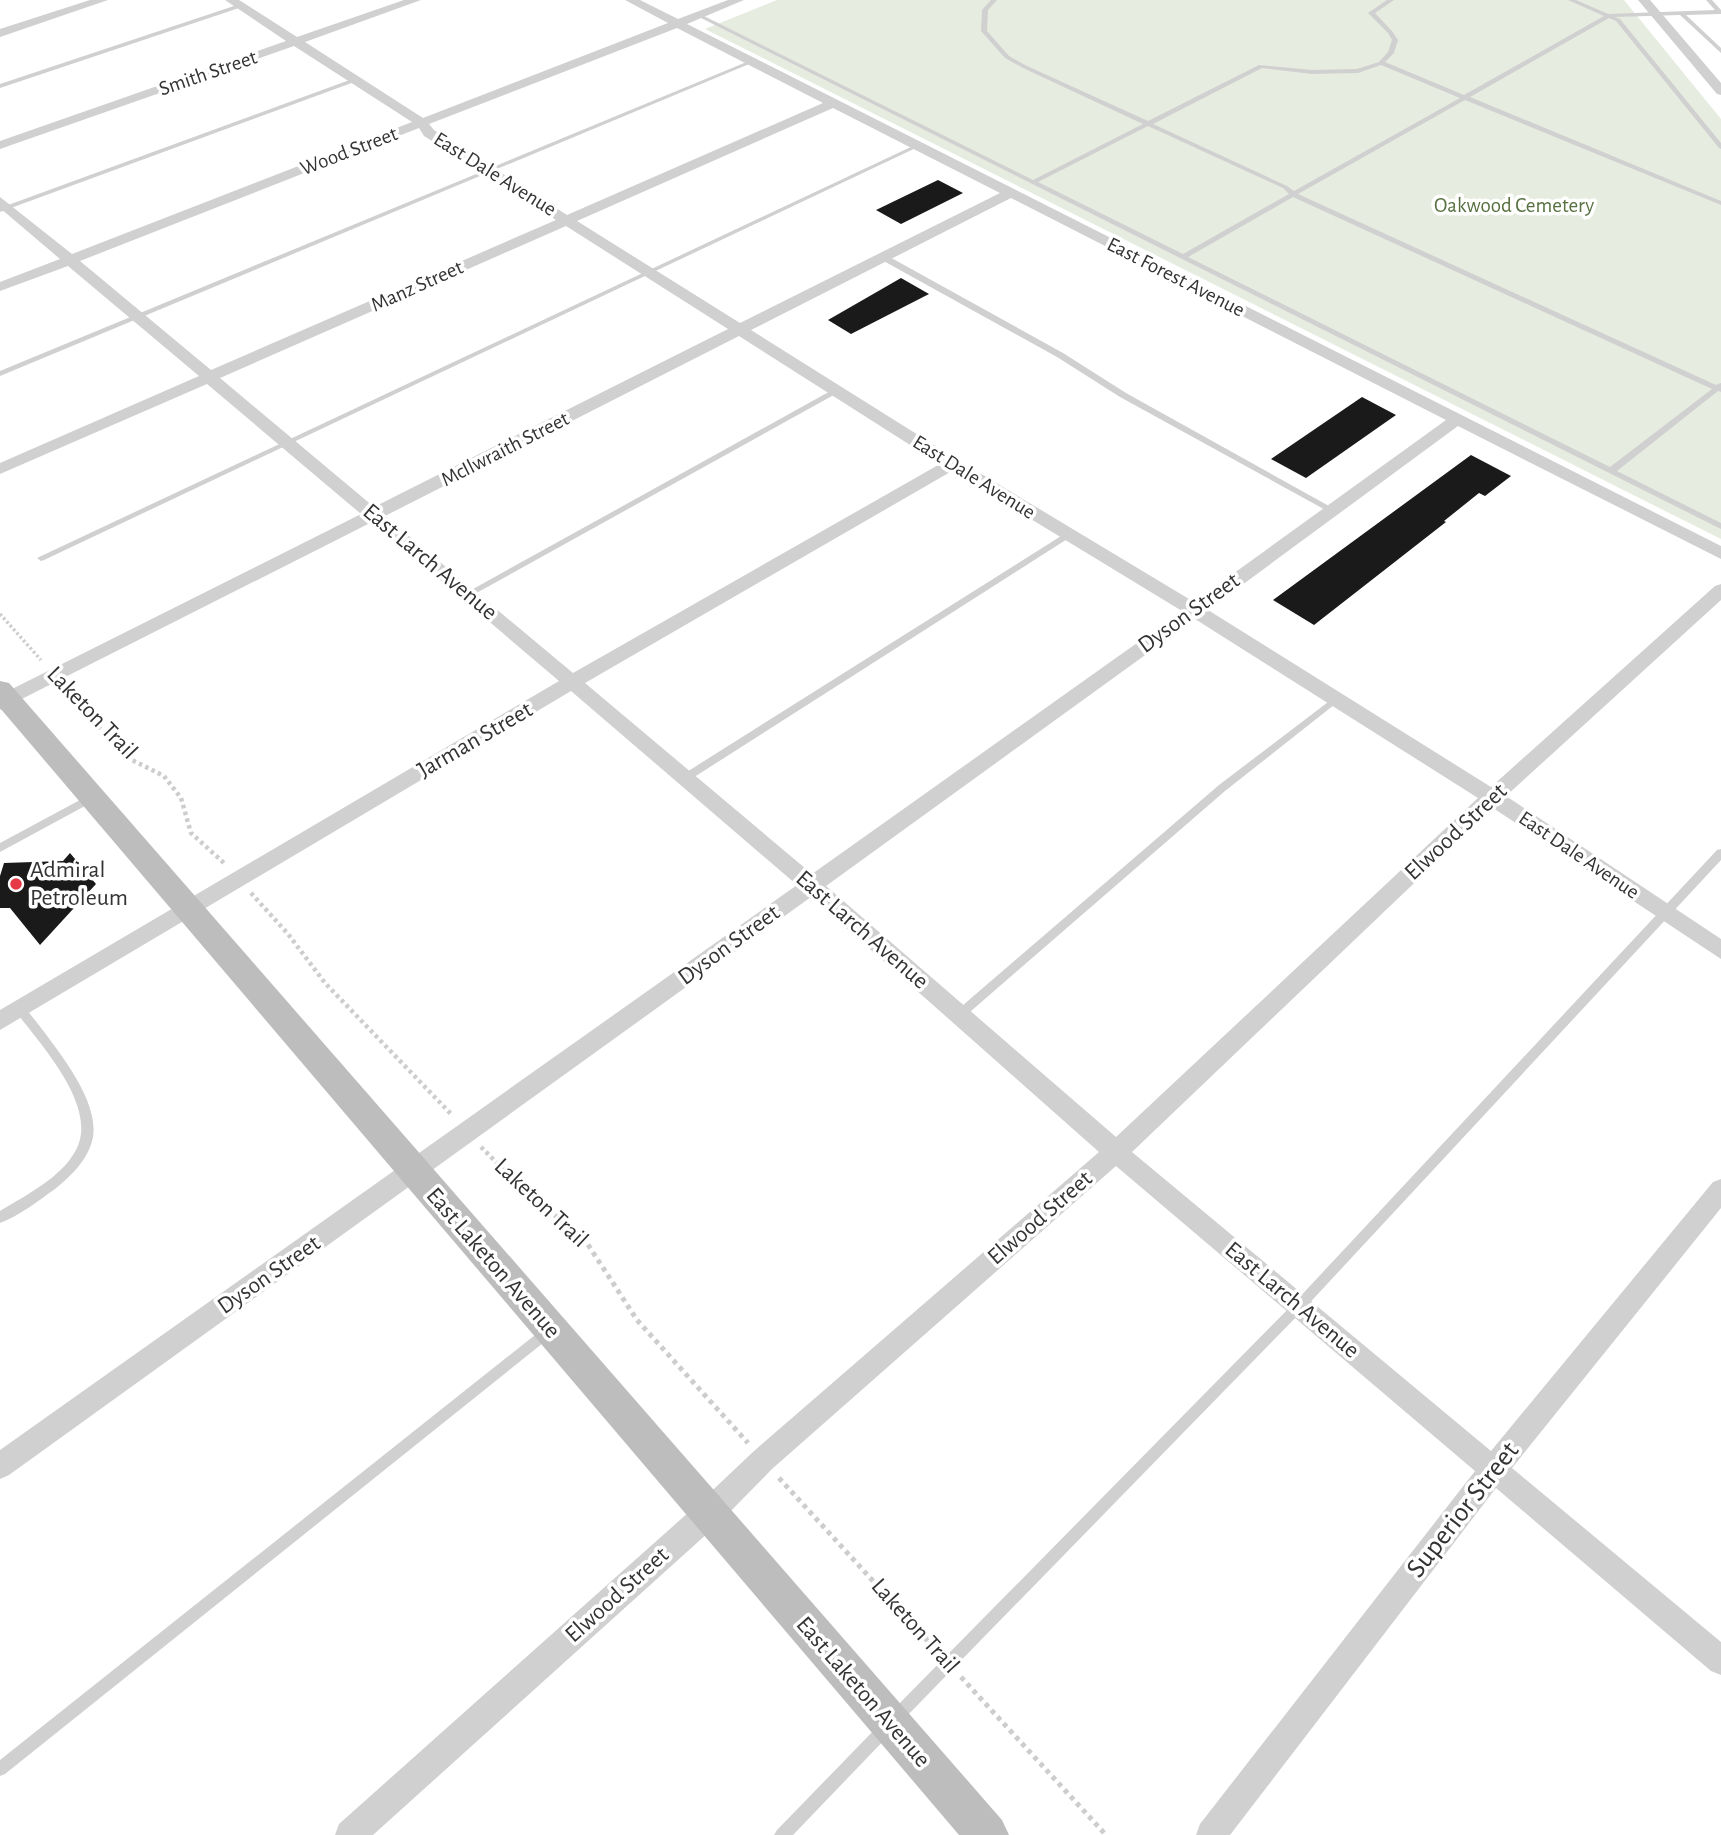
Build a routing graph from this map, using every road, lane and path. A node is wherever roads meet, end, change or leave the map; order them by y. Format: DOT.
graph roads {
  1 [pos="102,0"];
  2 [pos="415,0"];
  3 [pos="631,0"];
  4 [pos="737,0"];
  5 [pos="994,0"];
  6 [pos="1391,0"];
  7 [pos="1571,0"];
  8 [pos="1644,0"];
  9 [pos="1709,0"];
  10 [pos="235,3"];
  11 [pos="1655,13"];
  12 [pos="1681,13"];
  13 [pos="698,15"];
  14 [pos="1610,15"];
  15 [pos="676,23"];
  16 [pos="0,33"];
  17 [pos="296,42"];
  18 [pos="1721,51"];
  19 [pos="751,62"];
  20 [pos="1381,63"];
  21 [pos="355,80"];
  22 [pos="0,86"];
  23 [pos="1721,91"];
  24 [pos="1464,96"];
  25 [pos="833,103"];
  26 [pos="422,123"];
  27 [pos="1147,124"];
  28 [pos="0,145"];
  29 [pos="917,146"];
  30 [pos="1721,147"];
  31 [pos="490,171"];
  32 [pos="1033,182"];
  33 [pos="1010,193"];
  34 [pos="1294,195"];
  35 [pos="1721,202"];
  36 [pos="3,206"];
  37 [pos="568,220"];
  38 [pos="883,257"];
  39 [pos="1183,257"];
  40 [pos="71,260"];
  41 [pos="651,272"];
  42 [pos="0,287"];
  43 [pos="139,317"];
  44 [pos="742,330"];
  45 [pos="0,374"];
  46 [pos="210,376"];
  47 [pos="1720,388"];
  48 [pos="838,391"];
  49 [pos="1456,420"];
  50 [pos="287,442"];
  51 [pos="951,464"];
  52 [pos="0,469"];
  53 [pos="1611,471"];
  54 [pos="1334,511"];
  55 [pos="374,515"];
  56 [pos="1721,526"];
  57 [pos="1069,534"];
  58 [pos="1721,553"];
  59 [pos="41,558"];
  60 [pos="1721,590"];
  61 [pos="468,594"];
  62 [pos="1194,610"];
  63 [pos="0,614"];
  64 [pos="56,676"];
  65 [pos="572,682"];
  66 [pos="3,698"];
  67 [pos="1336,699"];
  68 [pos="685,778"];
  69 [pos="93,797"];
  70 [pos="1492,797"];
  71 [pos="0,848"];
  72 [pos="1721,853"];
  73 [pos="238,879"];
  74 [pos="811,886"];
  75 [pos="191,909"];
  76 [pos="1665,912"];
  77 [pos="1721,950"];
  78 [pos="20,1009"];
  79 [pos="959,1014"];
  80 [pos="0,1021"];
  81 [pos="467,1132"];
  82 [pos="1116,1152"];
  83 [pos="414,1171"];
  84 [pos="1721,1190"];
  85 [pos="0,1218"];
  86 [pos="1299,1306"];
  87 [pos="551,1329"];
  88 [pos="763,1460"];
  89 [pos="0,1466"];
  90 [pos="1493,1470"];
  91 [pos="709,1513"];
  92 [pos="1721,1661"];
  93 [pos="948,1663"];
  94 [pos="890,1723"];
  95 [pos="0,1769"];
  96 [pos="350,1835"];
  97 [pos="782,1835"];
  98 [pos="987,1835"];
  99 [pos="1105,1835"];
  100 [pos="1211,1835"];
  1 -- 16 [label="street"];
  2 -- 17 [label="street, Smith Street"];
  3 -- 15 [label="street, East Forest Avenue"];
  4 -- 13 [label="street, Wood Street"];
  5 -- 27 [label="lane"];
  6 -- 20 [label="lane"];
  7 -- 14 [label="lane"];
  8 -- 11 [label="street"];
  9 -- 12 [label="lane"];
  10 -- 17 [label="street, East Dale Avenue"];
  10 -- 22 [label="lane"];
  11 -- 12 [label="lane"];
  11 -- 14 [label="lane"];
  11 -- 23 [label="street"];
  12 -- 18 [label="lane"];
  13 -- 15 [label="street, Wood Street"];
  13 -- 32 [label="lane"];
  14 -- 24 [label="lane"];
  14 -- 30 [label="lane"];
  15 -- 19 [label="street, East Forest Avenue"];
  15 -- 26 [label="street, Wood Street"];
  17 -- 21 [label="street, East Dale Avenue"];
  17 -- 28 [label="street, Smith Street"];
  19 -- 25 [label="street, East Forest Avenue"];
  19 -- 31 [label="lane"];
  20 -- 24 [label="lane"];
  20 -- 27 [label="lane"];
  21 -- 26 [label="street, East Dale Avenue"];
  21 -- 36 [label="lane"];
  24 -- 34 [label="lane"];
  24 -- 35 [label="lane"];
  25 -- 29 [label="street, East Forest Avenue"];
  25 -- 37 [label="street, Manz Street"];
  26 -- 31 [label="street, East Dale Avenue"];
  26 -- 40 [label="street, Wood Street"];
  27 -- 32 [label="lane"];
  27 -- 34 [label="lane"];
  29 -- 33 [label="street, East Forest Avenue"];
  29 -- 41 [label="lane"];
  31 -- 37 [label="street, East Dale Avenue"];
  31 -- 43 [label="lane"];
  32 -- 39 [label="lane"];
  33 -- 38 [label="street, McIlwraith Street"];
  33 -- 49 [label="street, East Forest Avenue"];
  34 -- 39 [label="lane"];
  34 -- 47 [label="lane"];
  36 -- 40 [label="street, East Larch Avenue"];
  37 -- 41 [label="street, East Dale Avenue"];
  37 -- 46 [label="street, Manz Street"];
  38 -- 44 [label="street, McIlwraith Street"];
  38 -- 54 [label="lane"];
  39 -- 53 [label="lane"];
  40 -- 42 [label="street, Wood Street"];
  40 -- 43 [label="street, East Larch Avenue"];
  41 -- 44 [label="street, East Dale Avenue"];
  41 -- 50 [label="lane"];
  43 -- 45 [label="lane"];
  43 -- 46 [label="street, East Larch Avenue"];
  44 -- 48 [label="street, East Dale Avenue"];
  44 -- 55 [label="street, McIlwraith Street"];
  46 -- 50 [label="street, East Larch Avenue"];
  46 -- 52 [label="street, Manz Street"];
  47 -- 53 [label="lane"];
  48 -- 51 [label="street, East Dale Avenue"];
  48 -- 61 [label="lane"];
  49 -- 54 [label="street, Dyson Street"];
  49 -- 58 [label="street, East Forest Avenue"];
  50 -- 55 [label="street, East Larch Avenue"];
  50 -- 59 [label="lane"];
  51 -- 57 [label="street, East Dale Avenue"];
  51 -- 65 [label="street, Jarman Street"];
  53 -- 56 [label="lane"];
  54 -- 62 [label="street, Dyson Street"];
  55 -- 61 [label="street, East Larch Avenue"];
  55 -- 64 [label="street, McIlwraith Street"];
  57 -- 62 [label="street, East Dale Avenue"];
  57 -- 68 [label="lane"];
  60 -- 70 [label="street, Elwood Street"];
  61 -- 65 [label="street, East Larch Avenue"];
  62 -- 67 [label="street, East Dale Avenue"];
  62 -- 74 [label="street, Dyson Street"];
  63 -- 64 [label="path, Laketon Trail"];
  64 -- 66 [label="street, McIlwraith Street"];
  64 -- 73 [label="path, Laketon Trail"];
  65 -- 68 [label="street, East Larch Avenue"];
  65 -- 73 [label="street, Jarman Street"];
  66 -- 69 [label="main road, East Laketon Avenue"];
  67 -- 70 [label="street, East Dale Avenue"];
  67 -- 79 [label="lane"];
  68 -- 74 [label="street, East Larch Avenue"];
  69 -- 71 [label="lane"];
  69 -- 75 [label="main road, East Laketon Avenue"];
  70 -- 76 [label="street, East Dale Avenue"];
  70 -- 82 [label="street, Elwood Street"];
  72 -- 76 [label="lane"];
  73 -- 75 [label="street, Jarman Street"];
  73 -- 81 [label="path, Laketon Trail"];
  74 -- 79 [label="street, East Larch Avenue"];
  74 -- 81 [label="street, Dyson Street"];
  75 -- 78 [label="street, Jarman Street"];
  75 -- 83 [label="main road, East Laketon Avenue"];
  76 -- 77 [label="street, East Dale Avenue"];
  76 -- 86 [label="lane"];
  78 -- 80 [label="street, Jarman Street"];
  78 -- 85 [label="lane"];
  79 -- 82 [label="street, East Larch Avenue"];
  81 -- 83 [label="street, Dyson Street"];
  81 -- 88 [label="path, Laketon Trail"];
  82 -- 86 [label="street, East Larch Avenue"];
  82 -- 88 [label="street, Elwood Street"];
  83 -- 87 [label="main road, East Laketon Avenue"];
  83 -- 89 [label="street, Dyson Street"];
  84 -- 90 [label="street, Superior Street"];
  86 -- 90 [label="street, East Larch Avenue"];
  86 -- 93 [label="lane"];
  87 -- 91 [label="main road, East Laketon Avenue"];
  87 -- 95 [label="lane"];
  88 -- 91 [label="street, Elwood Street"];
  88 -- 93 [label="path, Laketon Trail"];
  90 -- 92 [label="street, East Larch Avenue"];
  90 -- 100 [label="street, Superior Street"];
  91 -- 94 [label="main road, East Laketon Avenue"];
  91 -- 96 [label="street, Elwood Street"];
  93 -- 94 [label="lane"];
  93 -- 99 [label="path, Laketon Trail"];
  94 -- 97 [label="lane"];
  94 -- 98 [label="main road, East Laketon Avenue"];
}
